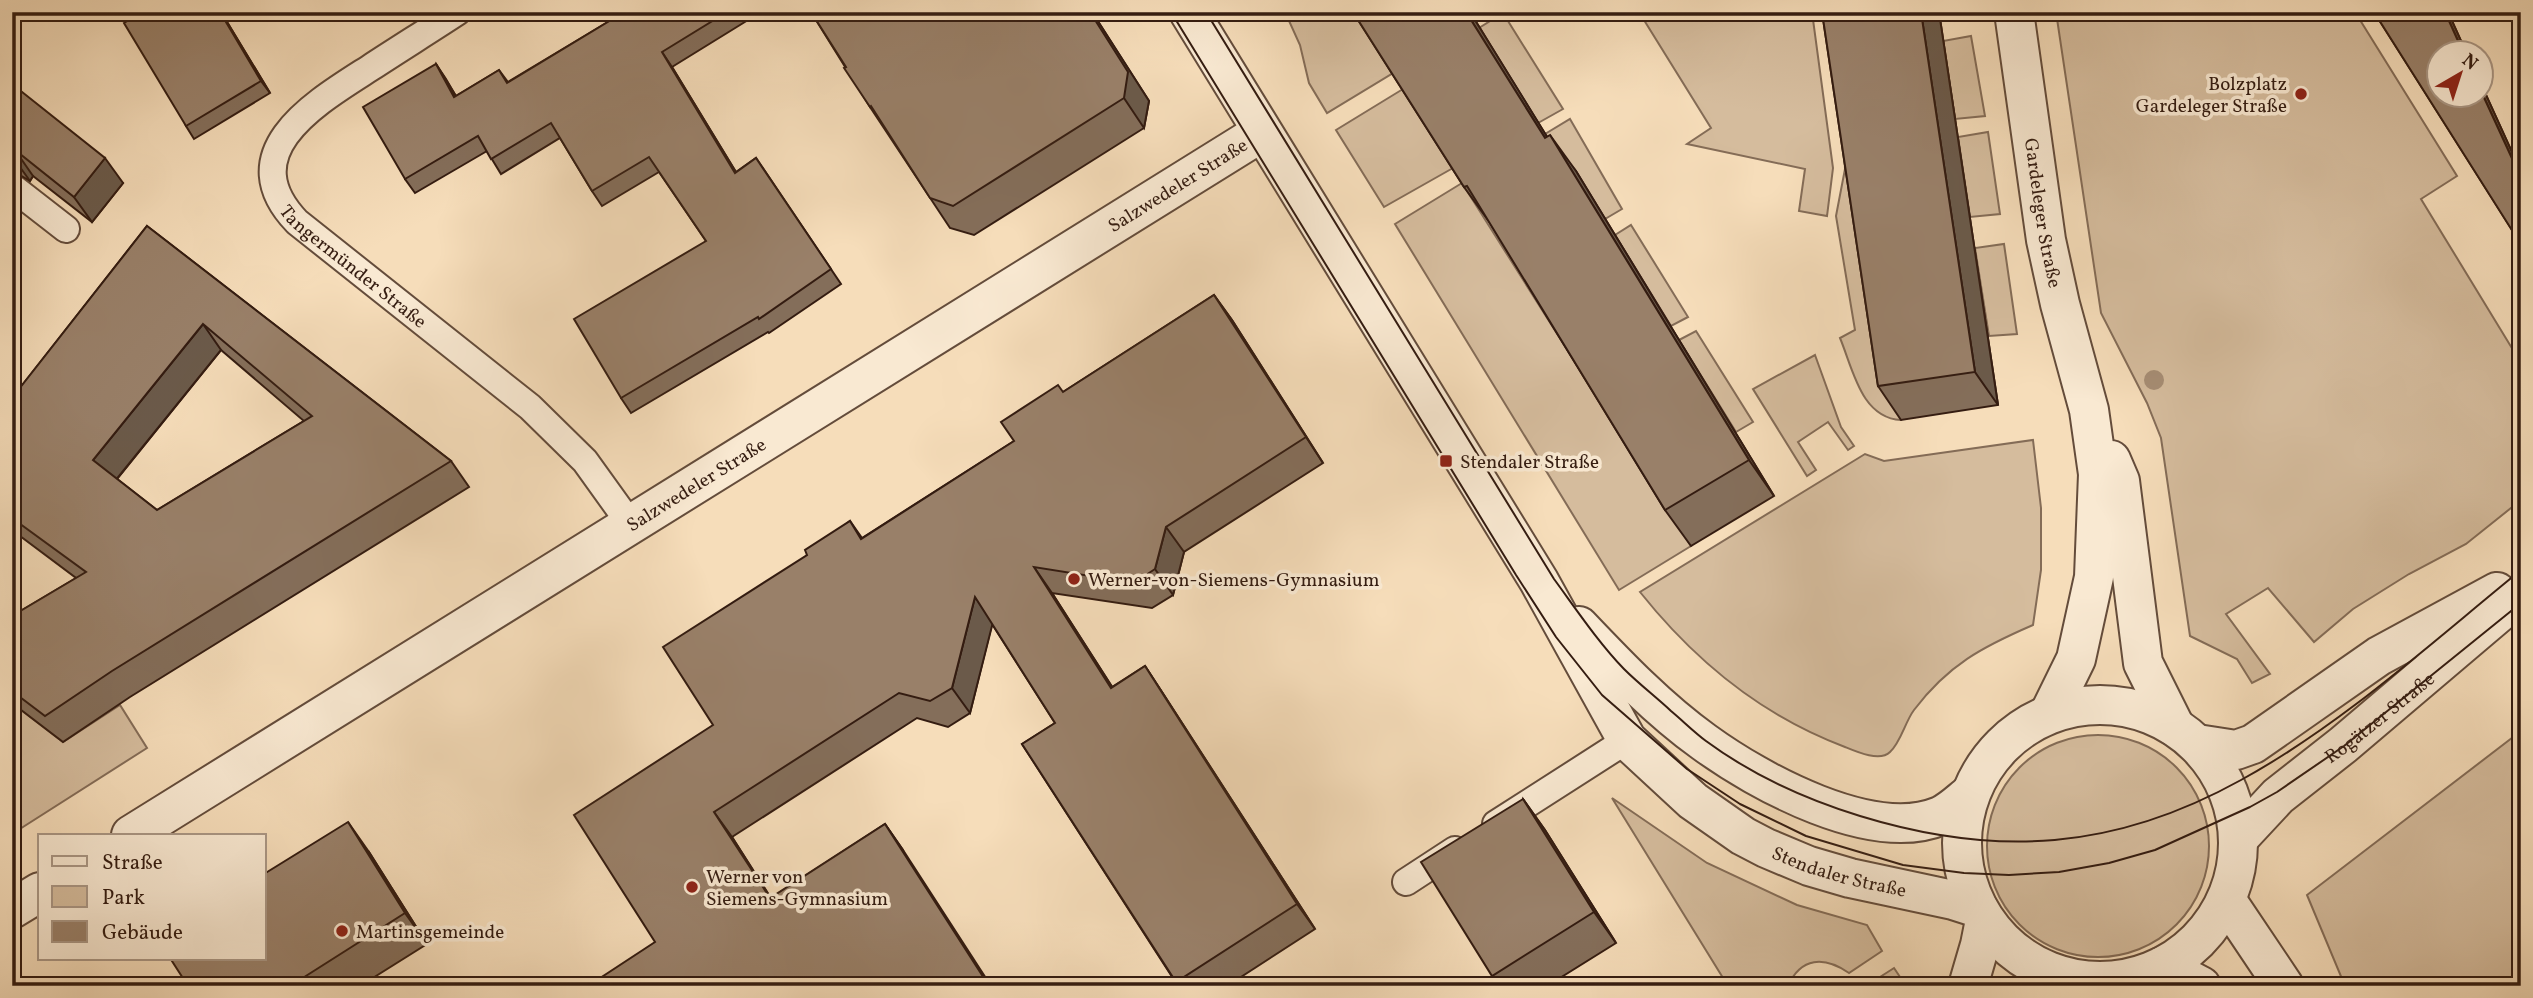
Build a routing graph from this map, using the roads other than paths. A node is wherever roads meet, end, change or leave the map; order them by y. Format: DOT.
graph roads {
  1 [pos="457,12"];
  2 [pos="1189,12"];
  3 [pos="2014,12"];
  4 [pos="1262,132"];
  5 [pos="12,187"];
  6 [pos="66,229"];
  7 [pos="2089,410"];
  8 [pos="631,525"];
  9 [pos="2521,579"];
  10 [pos="1539,581"];
  11 [pos="2521,594"];
  12 [pos="2049,714"];
  13 [pos="2186,736"];
  14 [pos="1627,740"];
  15 [pos="1970,794"];
  16 [pos="133,834"];
  17 [pos="2238,839"];
  18 [pos="1406,882"];
  19 [pos="38,893"];
  20 [pos="2227,901"];
  21 [pos="12,909"];
  22 [pos="1981,914"];
  23 [pos="2163,967"];
  24 [pos="2068,982"];
  25 [pos="1968,986"];
  26 [pos="2201,986"];
  27 [pos="2284,986"];
  1 -- 8 [label="lane, Tangermünder Straße"];
  2 -- 4 [label="street, Stendaler Straße"];
  3 -- 7 [label="street, Gardeleger Straße"];
  4 -- 8 [label="street, Salzwedeler Straße"];
  4 -- 10 [label="street, Stendaler Straße"];
  5 -- 6 [label="lane"];
  7 -- 12 [label="street, Gardeleger Straße"];
  7 -- 13 [label="street, Gardeleger Straße"];
  8 -- 16 [label="street, Salzwedeler Straße"];
  9 -- 13 [label="street, Rogätzer Straße"];
  10 -- 14 [label="street, Stendaler Straße"];
  10 -- 15 [label="street, Stendaler Straße"];
  11 -- 17 [label="street, Rogätzer Straße"];
  12 -- 13 [label="street"];
  12 -- 15 [label="street"];
  13 -- 17 [label="street, Gardeleger Straße"];
  14 -- 18 [label="lane"];
  14 -- 22 [label="street, Stendaler Straße"];
  15 -- 22 [label="street"];
  17 -- 20 [label="street, Gardeleger Straße"];
  19 -- 21 [label="street"];
  20 -- 23 [label="street, Gardeleger Straße"];
  20 -- 27 [label="street"];
  22 -- 24 [label="street, Gardeleger Straße"];
  22 -- 25 [label="street"];
  23 -- 24 [label="street, Gardeleger Straße"];
  23 -- 26 [label="street"];
}
